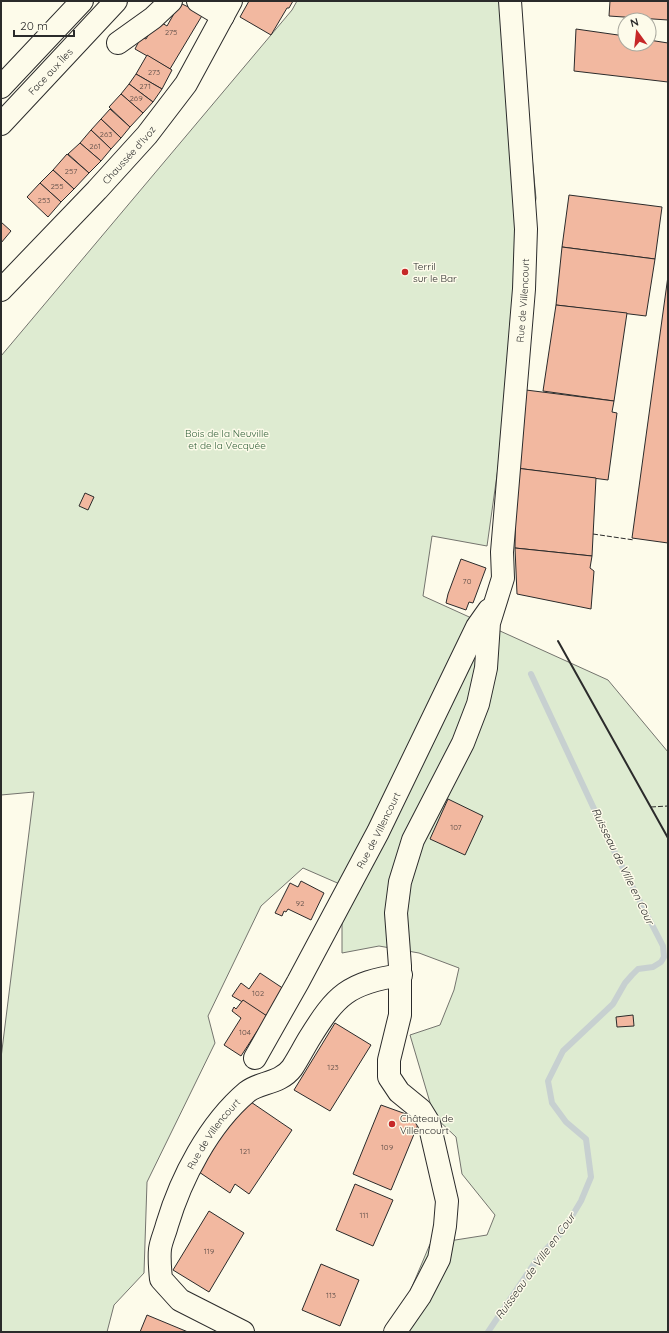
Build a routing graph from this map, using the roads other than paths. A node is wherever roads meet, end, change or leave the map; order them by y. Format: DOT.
graph roads {
  1 [pos="82,1"];
  2 [pos="116,1"];
  3 [pos="171,1"];
  4 [pos="198,1"];
  5 [pos="510,1"];
  6 [pos="227,9"];
  7 [pos="118,43"];
  8 [pos="1,87"];
  9 [pos="1,124"];
  10 [pos="1,290"];
  11 [pos="496,599"];
  12 [pos="400,976"];
  13 [pos="255,1058"];
  14 [pos="243,1332"];
  15 [pos="395,1332"];
  1 -- 8 [label="main road"];
  2 -- 9 [label="main road, Face aux Îles"];
  3 -- 7 [label="main road"];
  4 -- 6 [label="main road"];
  5 -- 11 [label="main road, Rue de Villencourt"];
  6 -- 10 [label="main road, Chaussée d'Ivoz"];
  11 -- 12 [label="main road, Rue de Villencourt"];
  11 -- 13 [label="main road, Rue de Villencourt"];
  12 -- 14 [label="main road, Rue de Villencourt"];
  12 -- 15 [label="main road, Rue de Villencourt"];
}
